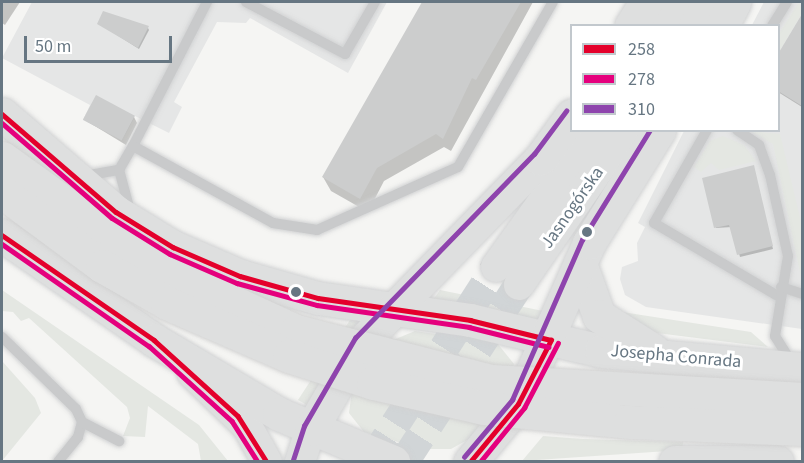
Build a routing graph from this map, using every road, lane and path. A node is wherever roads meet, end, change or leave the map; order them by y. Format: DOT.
graph roads {
  1 [pos="207,2"];
  2 [pos="246,2"];
  3 [pos="375,2"];
  4 [pos="553,2"];
  5 [pos="646,2"];
  6 [pos="677,2"];
  7 [pos="709,2"];
  8 [pos="734,2"];
  9 [pos="747,2"];
  10 [pos="787,2"];
  11 [pos="632,24"];
  12 [pos="664,24"];
  13 [pos="695,24"];
  14 [pos="723,24"];
  15 [pos="734,24"];
  16 [pos="773,24"];
  17 [pos="2,114"];
  18 [pos="570,118"];
  19 [pos="593,132"];
  20 [pos="624,132"];
  21 [pos="658,132"];
  22 [pos="706,132"];
  23 [pos="740,132"];
  24 [pos="133,146"];
  25 [pos="2,158"];
  26 [pos="119,170"];
  27 [pos="66,173"];
  28 [pos="2,192"];
  29 [pos="140,228"];
  30 [pos="2,235"];
  31 [pos="580,263"];
  32 [pos="779,291"];
  33 [pos="802,294"];
  34 [pos="396,308"];
  35 [pos="2,337"];
  36 [pos="154,340"];
  37 [pos="551,340"];
  38 [pos="669,357"];
  39 [pos="802,368"];
  40 [pos="802,399"];
  41 [pos="82,422"];
  42 [pos="311,429"];
  43 [pos="802,429"];
  44 [pos="119,441"];
  45 [pos="58,462"];
  46 [pos="267,462"];
  47 [pos="300,462"];
  48 [pos="393,462"];
  49 [pos="470,462"];
  50 [pos="675,462"];
  51 [pos="777,462"];
  1 -- 24 [label="lane"];
  2 -- 3 [label="lane"];
  4 -- 24 [label="lane"];
  5 -- 11 [label="main road"];
  6 -- 12 [label="main road"];
  7 -- 13 [label="main road"];
  8 -- 14 [label="main road"];
  9 -- 15 [label="lane"];
  10 -- 16 [label="lane"];
  17 -- 27 [label="main road, Josepha Conrada"];
  18 -- 34 [label="main road"];
  19 -- 20 [label="main road, Jasnogórska"];
  21 -- 31 [label="main road, Jasnogórska"];
  22 -- 32 [label="lane"];
  23 -- 32 [label="lane"];
  24 -- 26 [label="lane"];
  25 -- 40 [label="main road, bridge"];
  26 -- 27 [label="lane"];
  26 -- 29 [label="lane"];
  27 -- 29 [label="main road, Josepha Conrada"];
  28 -- 43 [label="main road, bridge"];
  29 -- 34 [label="main road, Josepha Conrada"];
  30 -- 36 [label="main road"];
  31 -- 37 [label="main road, Jasnogórska"];
  31 -- 38 [label="main road"];
  32 -- 33 [label="lane"];
  32 -- 39 [label="lane"];
  34 -- 37 [label="main road, Josepha Conrada"];
  34 -- 42 [label="main road"];
  35 -- 41 [label="lane"];
  36 -- 42 [label="main road"];
  36 -- 46 [label="main road"];
  37 -- 38 [label="main road, Josepha Conrada"];
  37 -- 49 [label="main road, Jasnogórska"];
  38 -- 39 [label="main road, Josepha Conrada"];
  41 -- 44 [label="lane"];
  41 -- 45 [label="lane"];
  42 -- 47 [label="main road"];
  42 -- 48 [label="main road"];
  50 -- 51 [label="main road"];
}
